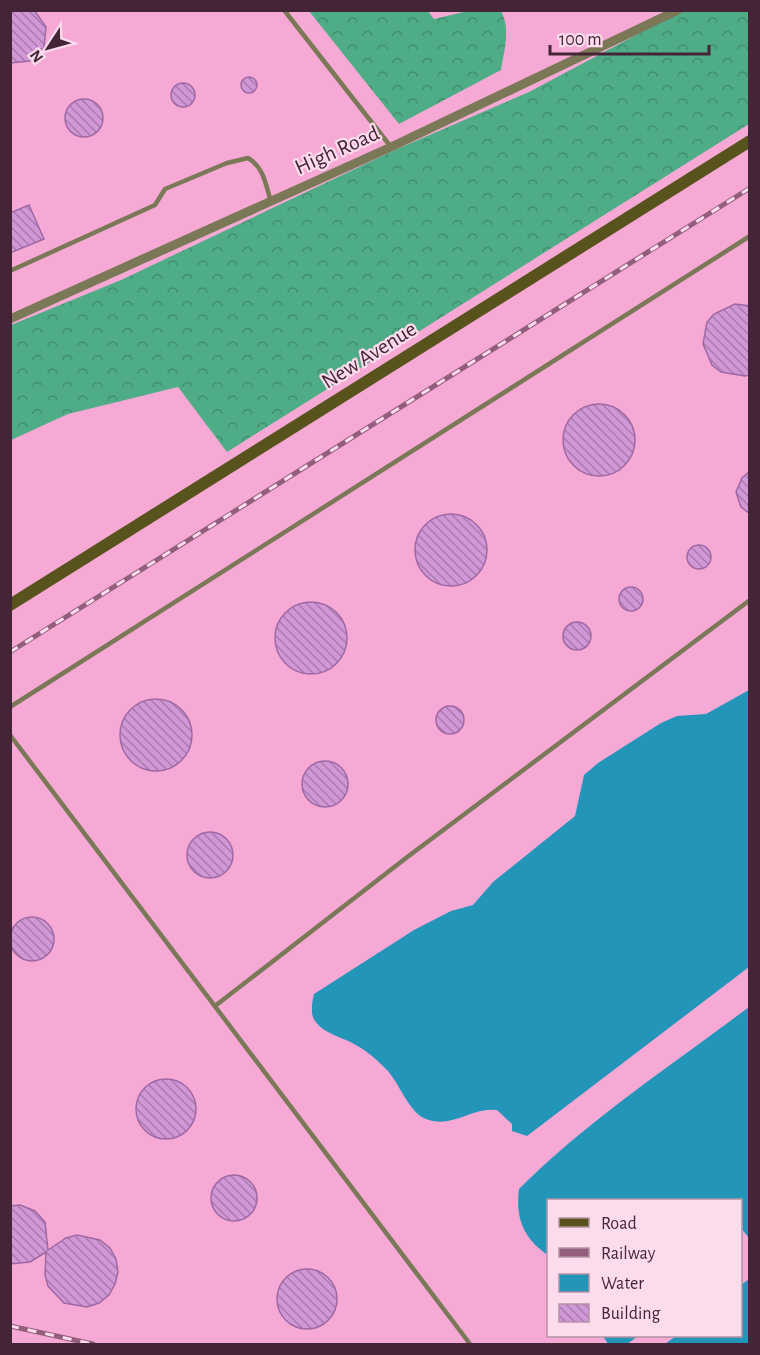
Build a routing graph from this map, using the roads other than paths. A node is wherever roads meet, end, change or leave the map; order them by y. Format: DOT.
graph roads {
  1 [pos="284,10"];
  2 [pos="678,10"];
  3 [pos="750,141"];
  4 [pos="391,147"];
  5 [pos="271,202"];
  6 [pos="750,236"];
  7 [pos="10,271"];
  8 [pos="10,319"];
  9 [pos="750,600"];
  10 [pos="10,605"];
  11 [pos="10,707"];
  12 [pos="10,735"];
  13 [pos="215,1006"];
  14 [pos="470,1344"];
  1 -- 4 [label="lane"];
  2 -- 4 [label="street, High Road"];
  3 -- 10 [label="main road, New Avenue"];
  4 -- 5 [label="street, High Road"];
  5 -- 7 [label="lane"];
  5 -- 8 [label="street, High Road"];
  6 -- 11 [label="lane"];
  9 -- 13 [label="lane"];
  12 -- 13 [label="lane"];
  13 -- 14 [label="lane"];
}
